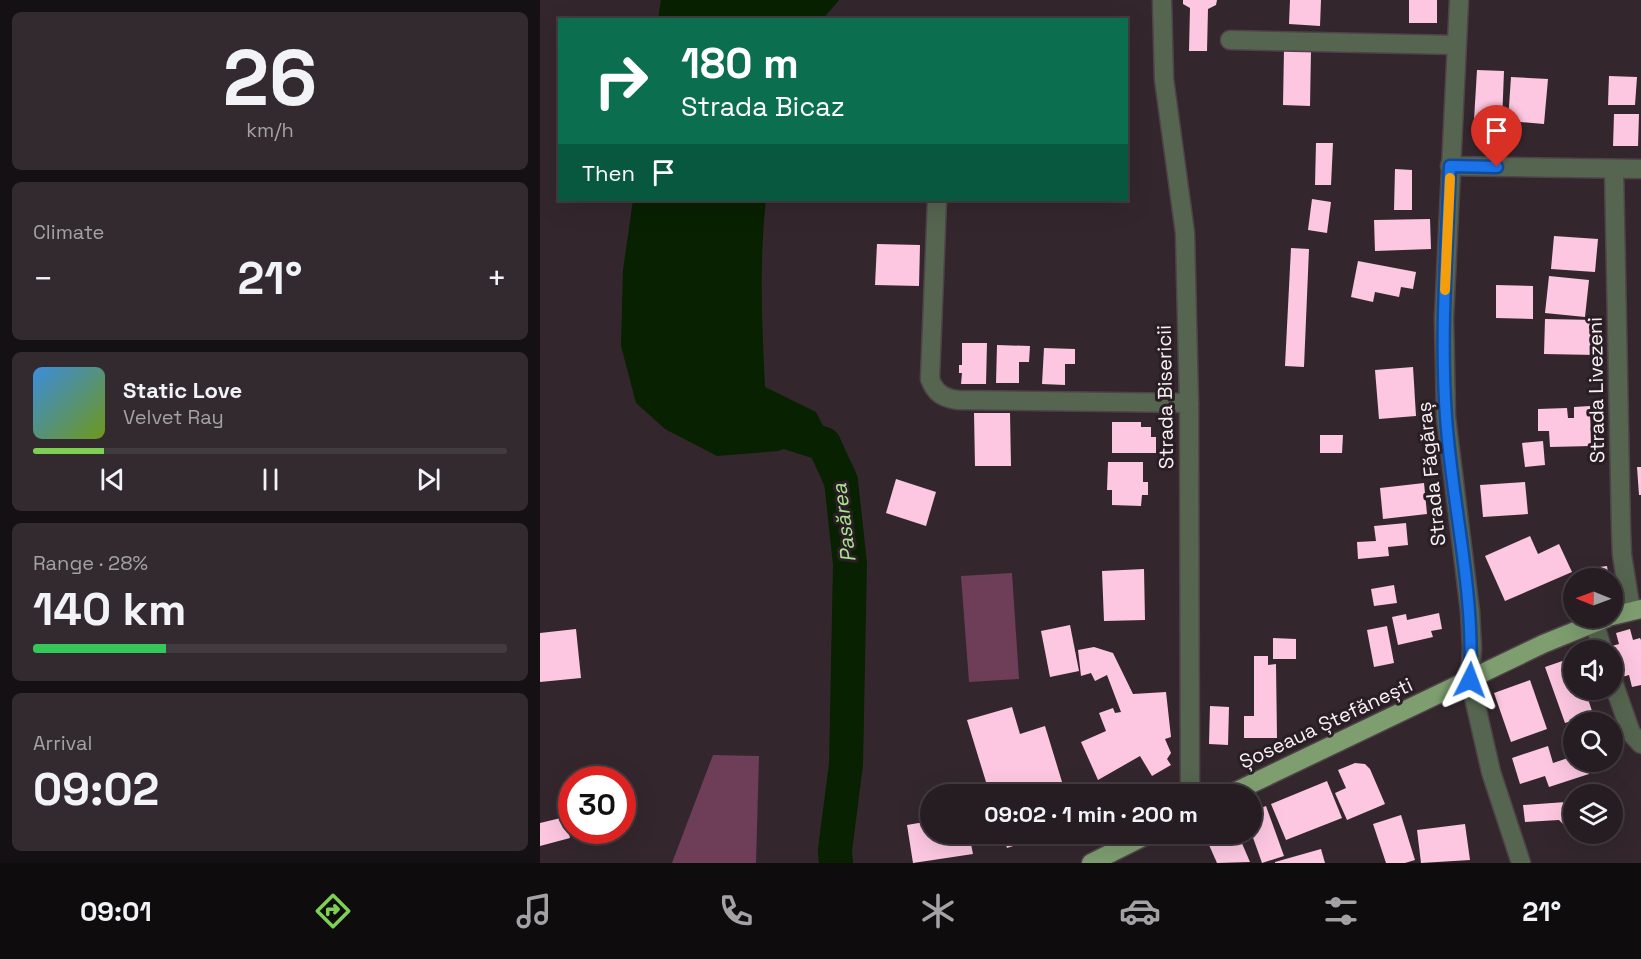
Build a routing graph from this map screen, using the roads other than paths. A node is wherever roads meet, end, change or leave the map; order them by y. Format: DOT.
graph roads {
  1 [pos="1162,0"];
  2 [pos="1460,0"];
  3 [pos="1230,40"];
  4 [pos="1456,45"];
  5 [pos="1450,166"];
  6 [pos="1614,169"];
  7 [pos="1641,169"];
  8 [pos="937,201"];
  9 [pos="1189,403"];
  10 [pos="1636,610"];
  11 [pos="1584,628"];
  12 [pos="1470,680"];
  13 [pos="1619,700"];
  14 [pos="1641,744"];
  15 [pos="1190,784"];
  16 [pos="1251,784"];
  17 [pos="1129,844"];
  18 [pos="1091,863"];
  19 [pos="1521,863"];
  1 -- 9 [label="street, Strada Bisericii"];
  2 -- 4 [label="street, Strada Făgăraș"];
  3 -- 4 [label="street"];
  4 -- 5 [label="street, Strada Făgăraș"];
  5 -- 6 [label="street"];
  5 -- 12 [label="street, Strada Făgăraș"];
  6 -- 7 [label="street"];
  6 -- 10 [label="street, Strada Livezeni"];
  8 -- 9 [label="street"];
  9 -- 15 [label="street, Strada Bisericii"];
  11 -- 12 [label="main road, Șoseaua Ștefănești"];
  12 -- 16 [label="main road, Șoseaua Ștefănești"];
  12 -- 19 [label="street, Strada Făgăraș"];
  13 -- 14 [label="street"];
  17 -- 18 [label="main road"];
}
